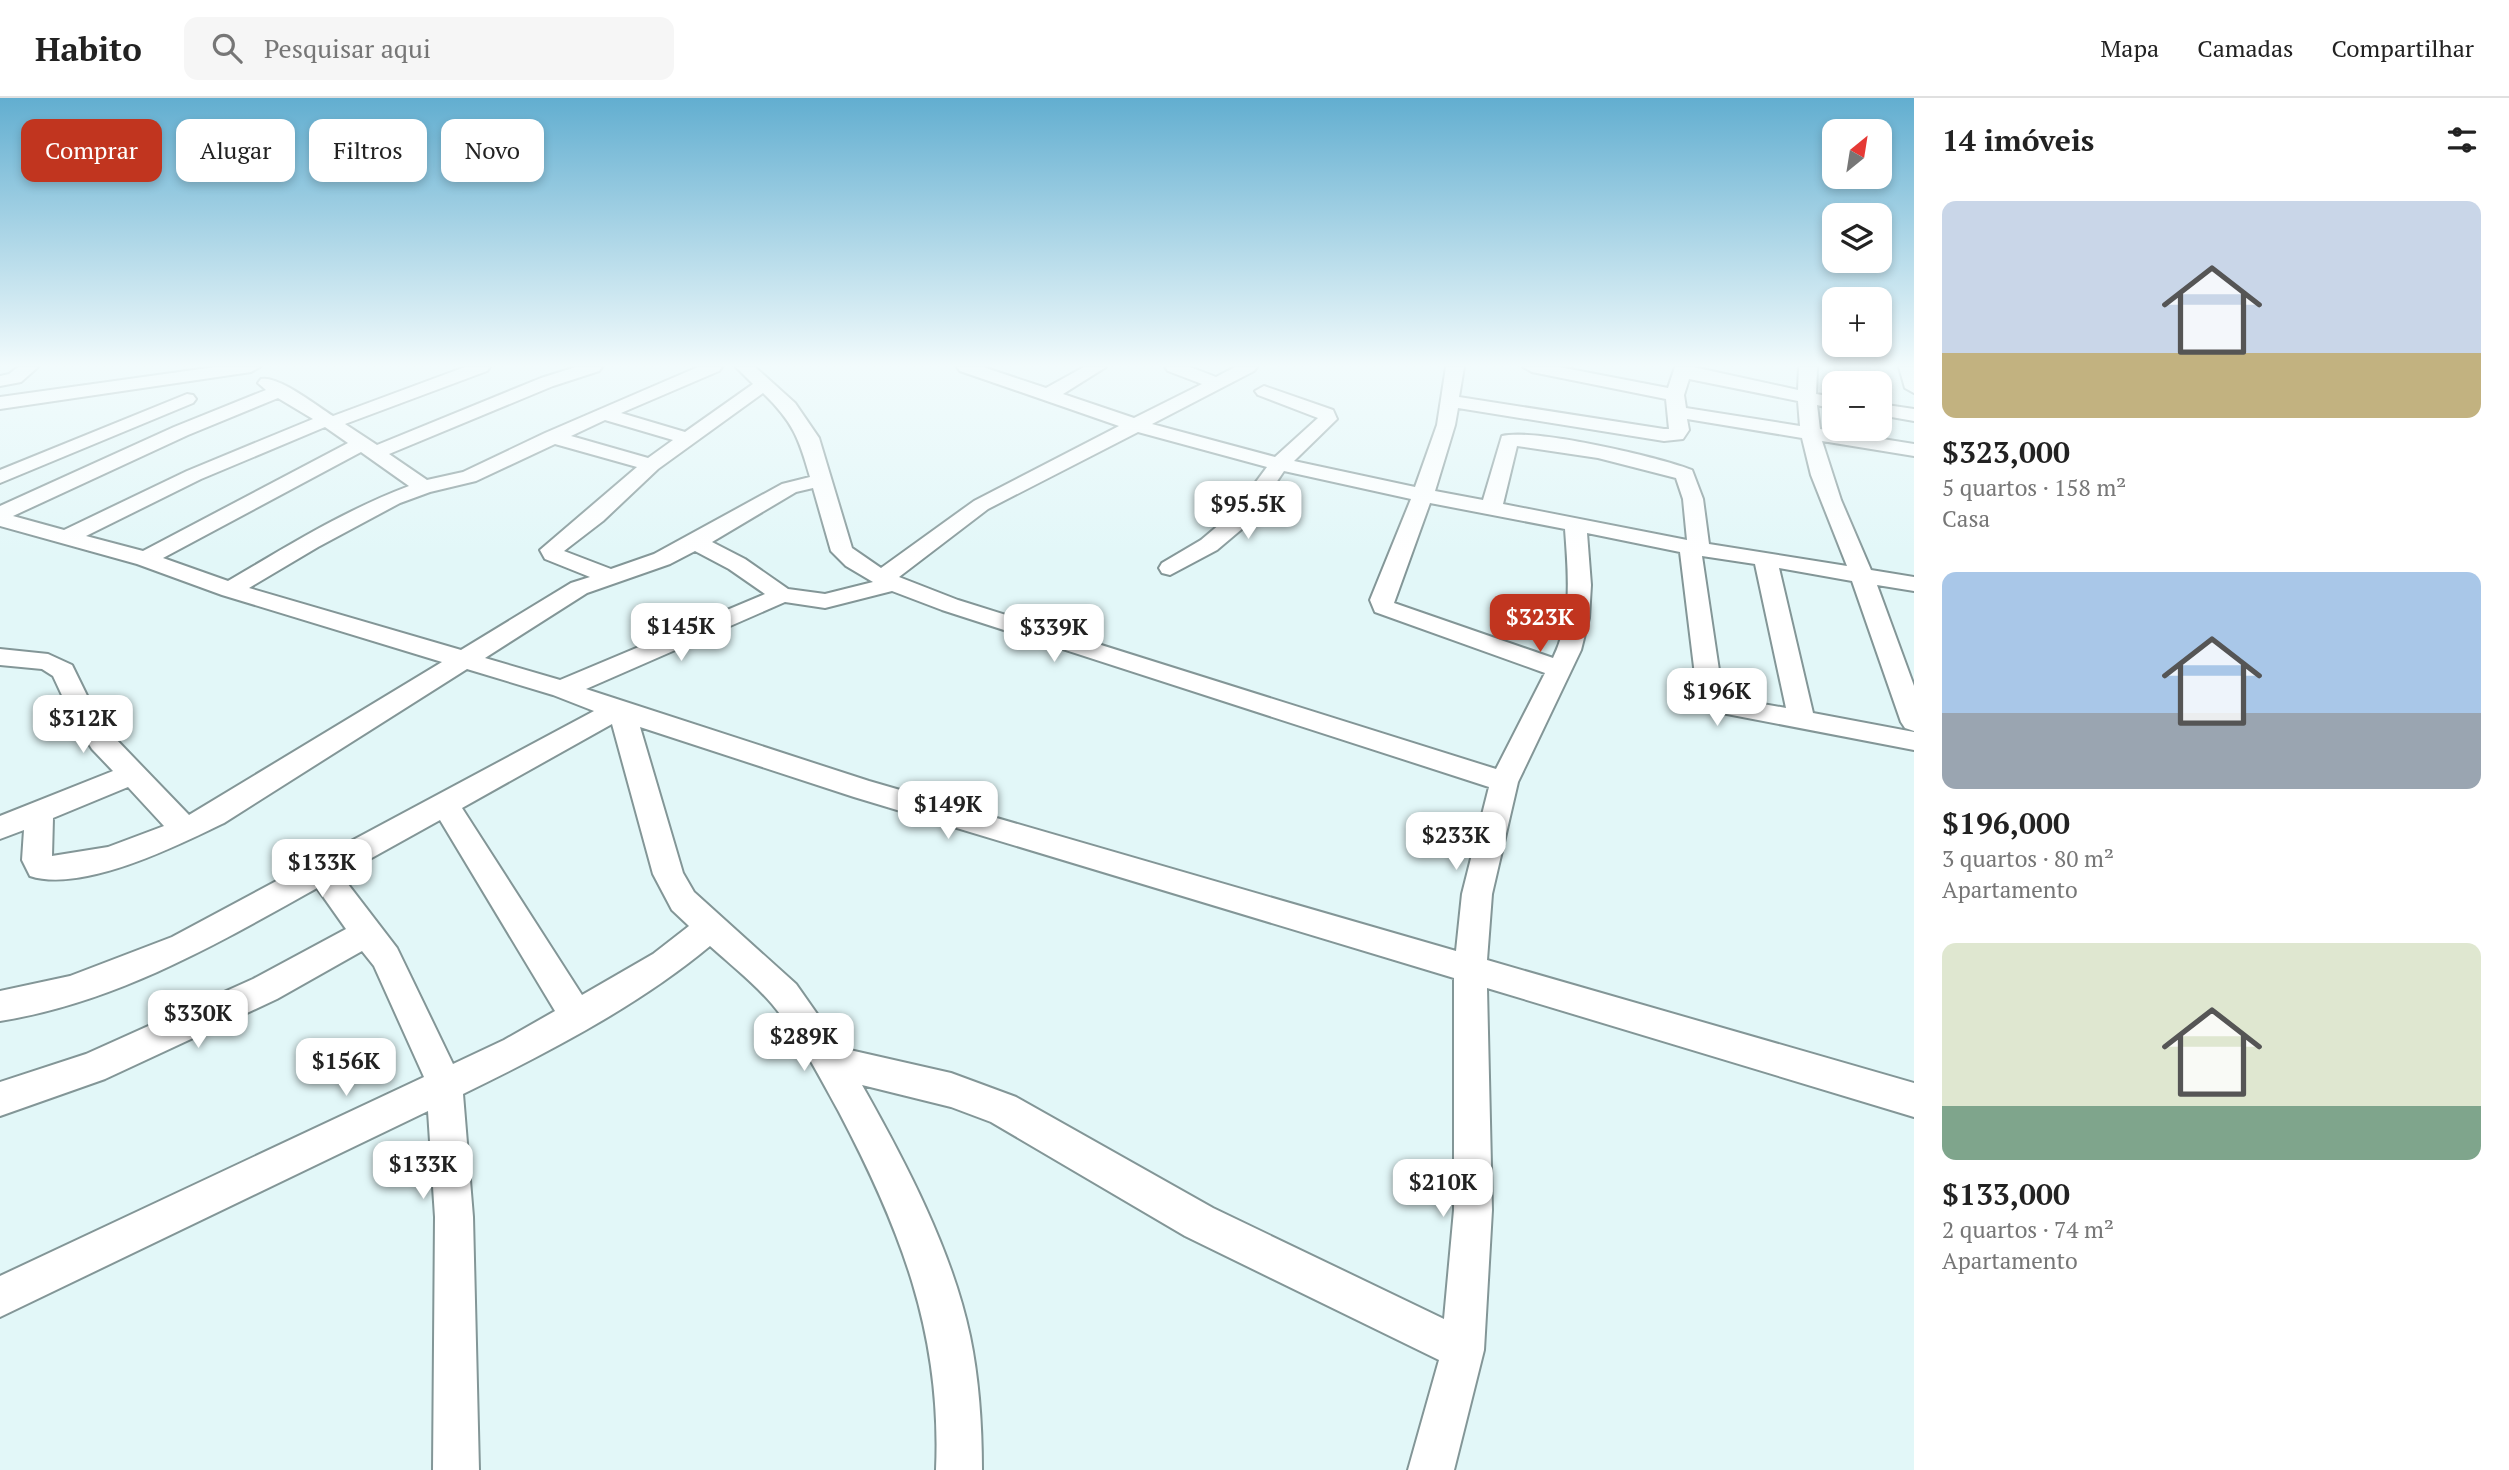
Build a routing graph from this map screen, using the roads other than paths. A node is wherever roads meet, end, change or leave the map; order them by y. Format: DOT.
graph roads {
  1 [pos="110,431"];
  2 [pos="181,431"];
  3 [pos="304,431"];
  4 [pos="343,431"];
  5 [pos="416,431"];
  6 [pos="565,431"];
  7 [pos="663,431"];
  8 [pos="697,431"];
  9 [pos="804,431"];
  10 [pos="1123,431"];
  11 [pos="1157,431"];
  12 [pos="1313,431"];
  13 [pos="1444,431"];
  14 [pos="1604,431"];
  15 [pos="1645,431"];
  16 [pos="1678,431"];
  17 [pos="1797,431"];
  18 [pos="1810,434"];
  19 [pos="552,437"];
  20 [pos="687,438"];
  21 [pos="368,449"];
  22 [pos="1914,450"];
  23 [pos="1601,454"];
  24 [pos="1279,464"];
  25 [pos="651,466"];
  26 [pos="0,477"];
  27 [pos="823,480"];
  28 [pos="424,486"];
  29 [pos="1423,495"];
  30 [pos="1492,508"];
  31 [pos="0,514"];
  32 [pos="0,519"];
  33 [pos="1576,524"];
  34 [pos="65,538"];
  35 [pos="696,542"];
  36 [pos="1695,547"];
  37 [pos="1765,558"];
  38 [pos="145,559"];
  39 [pos="1170,568"];
  40 [pos="1861,576"];
  41 [pos="611,577"];
  42 [pos="888,581"];
  43 [pos="1914,584"];
  44 [pos="230,590"];
  45 [pos="782,595"];
  46 [pos="0,657"];
  47 [pos="464,660"];
  48 [pos="1558,669"];
  49 [pos="562,689"];
  50 [pos="620,710"];
  51 [pos="1801,718"];
  52 [pos="1914,722"];
  53 [pos="1914,741"];
  54 [pos="132,774"];
  55 [pos="1504,782"];
  56 [pos="445,804"];
  57 [pos="39,813"];
  58 [pos="0,828"];
  59 [pos="185,829"];
  60 [pos="321,871"];
  61 [pos="710,927"];
  62 [pos="367,933"];
  63 [pos="1470,970"];
  64 [pos="0,1006"];
  65 [pos="576,1016"];
  66 [pos="830,1061"];
  67 [pos="444,1083"];
  68 [pos="0,1099"];
  69 [pos="1914,1101"];
  70 [pos="0,1297"];
  71 [pos="1463,1350"];
  72 [pos="456,1470"];
  73 [pos="959,1470"];
  74 [pos="1431,1470"];
  1 -- 26 [label="street"];
  2 -- 31 [label="street"];
  3 -- 34 [label="street"];
  4 -- 21 [label="street"];
  5 -- 21 [label="street"];
  6 -- 19 [label="street"];
  7 -- 20 [label="street"];
  8 -- 20 [label="street"];
  9 -- 27 [label="street"];
  10 -- 42 [label="street"];
  11 -- 24 [label="street"];
  12 -- 24 [label="street"];
  13 -- 29 [label="street"];
  14 -- 23 [label="street"];
  15 -- 16 [label="street"];
  17 -- 18 [label="street"];
  18 -- 22 [label="street"];
  18 -- 40 [label="street"];
  19 -- 25 [label="street"];
  19 -- 28 [label="street"];
  20 -- 25 [label="street"];
  21 -- 28 [label="street"];
  21 -- 38 [label="street"];
  23 -- 30 [label="street"];
  23 -- 36 [label="street"];
  24 -- 29 [label="street"];
  24 -- 39 [label="street"];
  25 -- 41 [label="street"];
  27 -- 35 [label="street"];
  27 -- 42 [label="street"];
  28 -- 44 [label="street"];
  29 -- 30 [label="street"];
  29 -- 48 [label="street"];
  30 -- 33 [label="street"];
  32 -- 34 [label="street"];
  33 -- 36 [label="street"];
  33 -- 48 [label="street"];
  34 -- 38 [label="street"];
  35 -- 41 [label="street"];
  35 -- 45 [label="street"];
  36 -- 37 [label="street"];
  36 -- 51 [label="street"];
  37 -- 40 [label="street"];
  37 -- 51 [label="street"];
  38 -- 44 [label="street"];
  40 -- 43 [label="street"];
  40 -- 52 [label="street"];
  41 -- 47 [label="street"];
  42 -- 45 [label="street"];
  42 -- 55 [label="street"];
  44 -- 47 [label="street"];
  45 -- 49 [label="street"];
  46 -- 54 [label="street"];
  47 -- 49 [label="street"];
  47 -- 59 [label="street"];
  48 -- 55 [label="street"];
  49 -- 50 [label="street"];
  50 -- 56 [label="street"];
  50 -- 61 [label="street"];
  50 -- 63 [label="street"];
  51 -- 53 [label="street"];
  54 -- 57 [label="street"];
  54 -- 59 [label="street"];
  55 -- 63 [label="street"];
  56 -- 60 [label="street"];
  56 -- 65 [label="street"];
  57 -- 58 [label="street"];
  57 -- 59 [label="street"];
  60 -- 62 [label="street"];
  60 -- 64 [label="street"];
  61 -- 65 [label="street"];
  61 -- 66 [label="street"];
  62 -- 67 [label="street"];
  62 -- 68 [label="street"];
  63 -- 69 [label="street"];
  63 -- 71 [label="street"];
  65 -- 67 [label="street"];
  66 -- 71 [label="street"];
  66 -- 73 [label="street"];
  67 -- 70 [label="street"];
  67 -- 72 [label="street"];
  71 -- 74 [label="street"];
}
